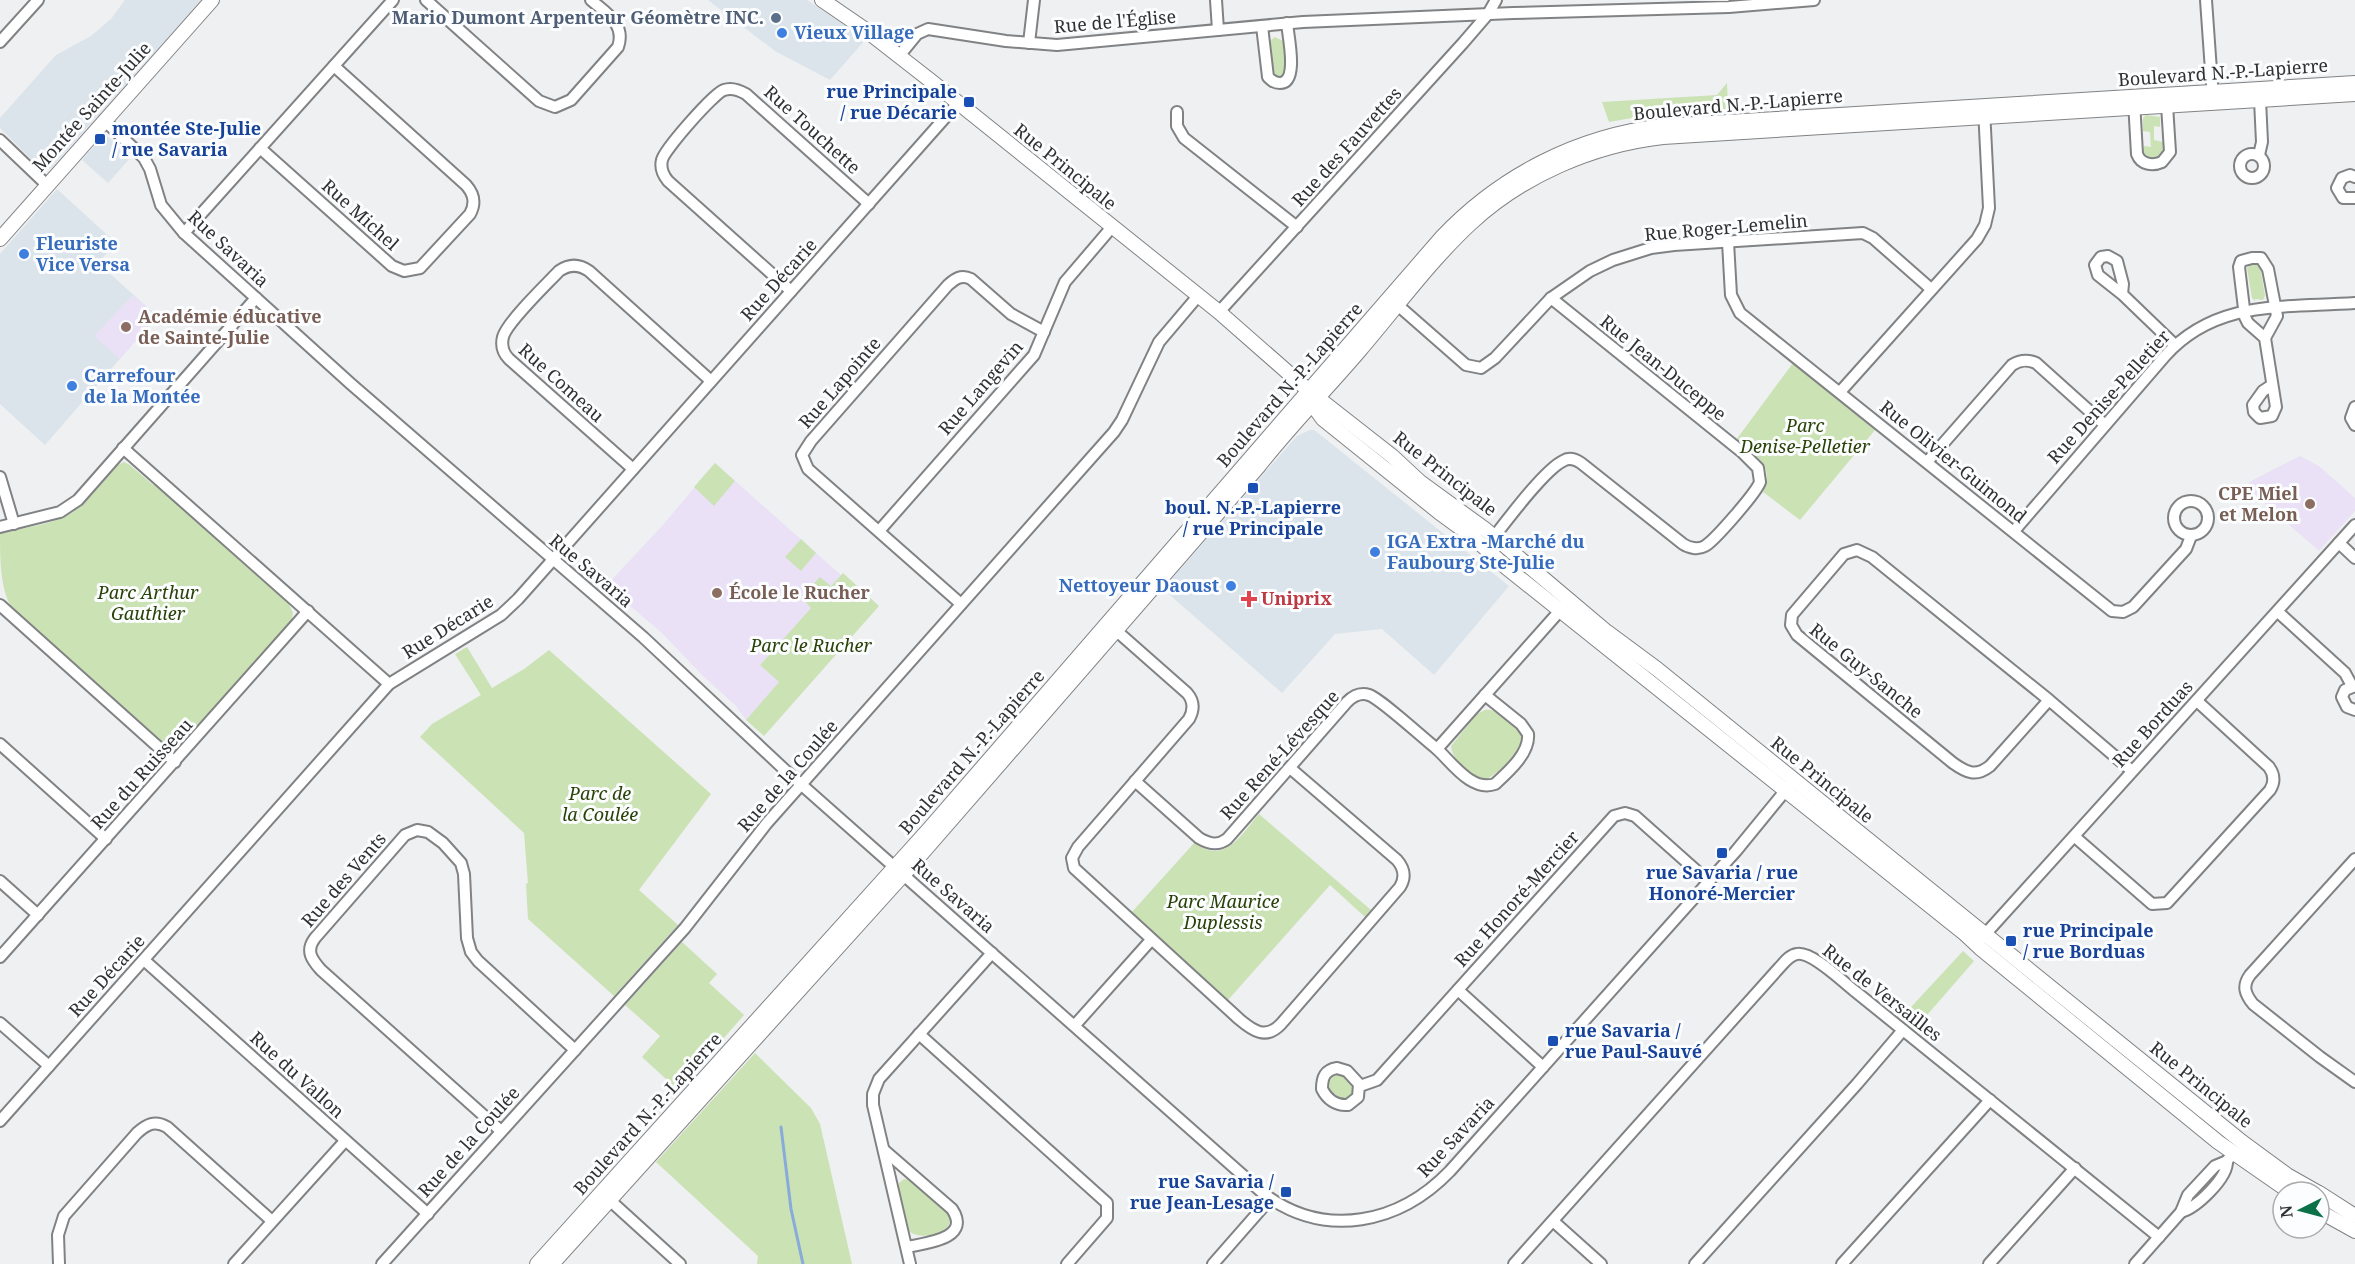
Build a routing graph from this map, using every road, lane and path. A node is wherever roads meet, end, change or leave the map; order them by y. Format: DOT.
graph roads {
  1 [pos="38,0"];
  2 [pos="212,0"];
  3 [pos="393,0"];
  4 [pos="426,0"];
  5 [pos="591,0"];
  6 [pos="822,0"];
  7 [pos="1034,0"];
  8 [pos="1216,0"];
  9 [pos="1496,0"];
  10 [pos="1814,0"];
  11 [pos="2206,0"];
  12 [pos="1679,4"];
  13 [pos="1488,14"];
  14 [pos="1287,23"];
  15 [pos="1262,26"];
  16 [pos="1218,30"];
  17 [pos="0,42"];
  18 [pos="1029,44"];
  19 [pos="899,56"];
  20 [pos="334,66"];
  21 [pos="2355,83"];
  22 [pos="2355,94"];
  23 [pos="2213,97"];
  24 [pos="2260,100"];
  25 [pos="2134,102"];
  26 [pos="958,104"];
  27 [pos="2167,105"];
  28 [pos="1984,111"];
  29 [pos="1177,112"];
  30 [pos="104,120"];
  31 [pos="0,140"];
  32 [pos="260,148"];
  33 [pos="2259,155"];
  34 [pos="2355,177"];
  35 [pos="47,185"];
  36 [pos="2355,198"];
  37 [pos="868,204"];
  38 [pos="1112,227"];
  39 [pos="1297,227"];
  40 [pos="184,233"];
  41 [pos="0,239"];
  42 [pos="1728,242"];
  43 [pos="1931,289"];
  44 [pos="791,291"];
  45 [pos="2122,294"];
  46 [pos="1198,296"];
  47 [pos="256,298"];
  48 [pos="1551,298"];
  49 [pos="1394,302"];
  50 [pos="2355,303"];
  51 [pos="2276,308"];
  52 [pos="2244,310"];
  53 [pos="1219,312"];
  54 [pos="1044,332"];
  55 [pos="2265,338"];
  56 [pos="2175,345"];
  57 [pos="711,381"];
  58 [pos="2272,385"];
  59 [pos="1840,392"];
  60 [pos="1313,397"];
  61 [pos="2355,407"];
  62 [pos="2105,425"];
  63 [pos="2355,425"];
  64 [pos="123,448"];
  65 [pos="1927,462"];
  66 [pos="633,469"];
  67 [pos="0,477"];
  68 [pos="14,524"];
  69 [pos="2355,525"];
  70 [pos="0,527"];
  71 [pos="879,531"];
  72 [pos="2014,531"];
  73 [pos="2191,536"];
  74 [pos="1490,542"];
  75 [pos="2339,543"];
  76 [pos="2355,558"];
  77 [pos="552,560"];
  78 [pos="961,604"];
  79 [pos="1564,605"];
  80 [pos="1,609"];
  81 [pos="308,611"];
  82 [pos="2278,612"];
  83 [pos="1112,626"];
  84 [pos="389,684"];
  85 [pos="2353,686"];
  86 [pos="1485,695"];
  87 [pos="2049,700"];
  88 [pos="2197,701"];
  89 [pos="2355,710"];
  90 [pos="0,744"];
  91 [pos="1437,749"];
  92 [pos="175,762"];
  93 [pos="1290,768"];
  94 [pos="2132,771"];
  95 [pos="1135,781"];
  96 [pos="801,784"];
  97 [pos="1789,786"];
  98 [pos="2074,837"];
  99 [pos="106,839"];
  100 [pos="2355,859"];
  101 [pos="899,871"];
  102 [pos="0,881"];
  103 [pos="1708,881"];
  104 [pos="38,915"];
  105 [pos="1981,939"];
  106 [pos="1151,940"];
  107 [pos="993,953"];
  108 [pos="0,957"];
  109 [pos="144,960"];
  110 [pos="1458,990"];
  111 [pos="0,1023"];
  112 [pos="1075,1025"];
  113 [pos="1903,1030"];
  114 [pos="919,1034"];
  115 [pos="575,1050"];
  116 [pos="49,1066"];
  117 [pos="1542,1067"];
  118 [pos="2355,1082"];
  119 [pos="1360,1086"];
  120 [pos="1990,1100"];
  121 [pos="0,1121"];
  122 [pos="501,1131"];
  123 [pos="345,1141"];
  124 [pos="884,1150"];
  125 [pos="2234,1152"];
  126 [pos="2075,1168"];
  127 [pos="2273,1180"];
  128 [pos="2295,1180"];
  129 [pos="606,1196"];
  130 [pos="1270,1199"];
  131 [pos="2331,1201"];
  132 [pos="428,1214"];
  133 [pos="2355,1216"];
  134 [pos="2331,1217"];
  135 [pos="272,1221"];
  136 [pos="1553,1221"];
  137 [pos="2355,1231"];
  138 [pos="2159,1237"];
  139 [pos="907,1247"];
  140 [pos="59,1264"];
  141 [pos="234,1264"];
  142 [pos="382,1264"];
  143 [pos="537,1264"];
  144 [pos="552,1264"];
  145 [pos="680,1264"];
  146 [pos="910,1264"];
  147 [pos="1067,1264"];
  148 [pos="1213,1264"];
  149 [pos="1514,1264"];
  150 [pos="1601,1264"];
  151 [pos="1695,1264"];
  152 [pos="1842,1264"];
  153 [pos="1989,1264"];
  154 [pos="2135,1264"];
  1 -- 17 [label="street"];
  2 -- 30 [label="street, Montée Sainte-Julie"];
  3 -- 20 [label="street"];
  4 -- 5 [label="street"];
  6 -- 19 [label="street, Rue Principale"];
  7 -- 18 [label="street"];
  8 -- 16 [label="street"];
  9 -- 13 [label="street, Rue des Fauvettes"];
  10 -- 12 [label="street, Rue de l'Église"];
  11 -- 23 [label="street"];
  12 -- 13 [label="street, Rue de l'Église"];
  13 -- 14 [label="street, Rue de l'Église"];
  13 -- 39 [label="street, Rue des Fauvettes"];
  14 -- 15 [label="street, Rue de l'Église"];
  14 -- 15 [label="street"];
  15 -- 16 [label="street, Rue de l'Église"];
  16 -- 18 [label="street, Rue de l'Église"];
  18 -- 19 [label="street, Rue de l'Église"];
  19 -- 26 [label="street, Rue Principale"];
  20 -- 32 [label="street"];
  20 -- 32 [label="street, Rue Michel"];
  21 -- 23 [label="street, Boulevard N.-P.-Lapierre"];
  22 -- 24 [label="street, Boulevard N.-P.-Lapierre"];
  23 -- 24 [label="street, Boulevard N.-P.-Lapierre"];
  23 -- 25 [label="street, Boulevard N.-P.-Lapierre"];
  23 -- 27 [label="street, Boulevard N.-P.-Lapierre"];
  24 -- 33 [label="street"];
  25 -- 27 [label="street, Boulevard N.-P.-Lapierre"];
  25 -- 27 [label="street"];
  25 -- 28 [label="street, Boulevard N.-P.-Lapierre"];
  26 -- 37 [label="street, Rue Décarie"];
  26 -- 38 [label="street, Rue Principale"];
  28 -- 43 [label="street"];
  28 -- 49 [label="street, Boulevard N.-P.-Lapierre"];
  29 -- 39 [label="street"];
  30 -- 35 [label="street, Montée Sainte-Julie"];
  30 -- 40 [label="street, Rue Savaria"];
  31 -- 35 [label="street"];
  32 -- 40 [label="street"];
  34 -- 36 [label="street"];
  35 -- 41 [label="street, Montée Sainte-Julie"];
  37 -- 44 [label="street, Rue Décarie"];
  37 -- 44 [label="street, Rue Touchette"];
  38 -- 46 [label="street, Rue Principale"];
  38 -- 54 [label="street, Rue Langevin"];
  39 -- 53 [label="street, Rue des Fauvettes"];
  40 -- 47 [label="street, Rue Savaria"];
  42 -- 43 [label="street, Rue Roger-Lemelin"];
  42 -- 48 [label="street, Rue Roger-Lemelin"];
  42 -- 59 [label="street, Rue Olivier-Guimond"];
  43 -- 59 [label="street"];
  44 -- 57 [label="street, Rue Décarie"];
  45 -- 56 [label="street"];
  46 -- 53 [label="street, Rue Principale"];
  46 -- 78 [label="street, Rue de la Coulée"];
  47 -- 64 [label="street"];
  47 -- 77 [label="street, Rue Savaria"];
  48 -- 49 [label="street, Rue Roger-Lemelin"];
  48 -- 74 [label="street, Rue Jean-Duceppe"];
  49 -- 60 [label="street, Boulevard N.-P.-Lapierre"];
  50 -- 51 [label="street, Rue Denise-Pelletier"];
  51 -- 52 [label="street, Rue Denise-Pelletier"];
  51 -- 52 [label="street"];
  51 -- 55 [label="street"];
  52 -- 55 [label="street"];
  52 -- 56 [label="street, Rue Denise-Pelletier"];
  53 -- 60 [label="street, Rue Principale"];
  54 -- 71 [label="street, Rue Langevin"];
  54 -- 71 [label="street, Rue Lapointe"];
  55 -- 58 [label="street"];
  56 -- 62 [label="street, Rue Denise-Pelletier"];
  57 -- 66 [label="street, Rue Décarie"];
  57 -- 66 [label="street, Rue Comeau"];
  59 -- 65 [label="street, Rue Olivier-Guimond"];
  60 -- 74 [label="street, Rue Principale"];
  60 -- 83 [label="street, Boulevard N.-P.-Lapierre"];
  61 -- 63 [label="street"];
  62 -- 65 [label="street"];
  62 -- 72 [label="street, Rue Denise-Pelletier"];
  64 -- 68 [label="street"];
  64 -- 81 [label="street"];
  65 -- 72 [label="street, Rue Olivier-Guimond"];
  66 -- 77 [label="street, Rue Décarie"];
  67 -- 68 [label="street"];
  68 -- 70 [label="street"];
  69 -- 75 [label="street, Rue Borduas"];
  71 -- 78 [label="street, Rue Lapointe"];
  72 -- 73 [label="street, Rue Olivier-Guimond"];
  74 -- 79 [label="street, Rue Principale"];
  75 -- 76 [label="street"];
  75 -- 82 [label="street, Rue Borduas"];
  77 -- 84 [label="street, Rue Décarie"];
  77 -- 96 [label="street, Rue Savaria"];
  78 -- 96 [label="street, Rue de la Coulée"];
  79 -- 86 [label="street"];
  79 -- 97 [label="street, Rue Principale"];
  80 -- 92 [label="street"];
  81 -- 84 [label="street"];
  81 -- 92 [label="street, Rue du Ruisseau"];
  82 -- 85 [label="street"];
  82 -- 88 [label="street, Rue Borduas"];
  83 -- 95 [label="street"];
  83 -- 101 [label="street, Boulevard N.-P.-Lapierre"];
  84 -- 109 [label="street, Rue Décarie"];
  85 -- 89 [label="street"];
  86 -- 91 [label="street"];
  86 -- 91 [label="street, Rue René-Lévesque"];
  87 -- 87 [label="street, Rue Guy-Sanche"];
  87 -- 94 [label="street, Rue Guy-Sanche"];
  88 -- 94 [label="street, Rue Borduas"];
  88 -- 98 [label="street"];
  90 -- 99 [label="street"];
  91 -- 93 [label="street, Rue René-Lévesque"];
  92 -- 99 [label="street, Rue du Ruisseau"];
  93 -- 95 [label="street, Rue René-Lévesque"];
  93 -- 106 [label="street"];
  94 -- 98 [label="street, Rue Borduas"];
  95 -- 106 [label="street"];
  96 -- 101 [label="street, Rue Savaria"];
  96 -- 115 [label="street, Rue de la Coulée"];
  97 -- 103 [label="street, Rue Savaria"];
  97 -- 105 [label="street, Rue Principale"];
  98 -- 105 [label="street, Rue Borduas"];
  99 -- 104 [label="street, Rue du Ruisseau"];
  100 -- 118 [label="street"];
  101 -- 107 [label="street, Rue Savaria"];
  101 -- 129 [label="street, Boulevard N.-P.-Lapierre"];
  102 -- 104 [label="street"];
  103 -- 110 [label="street, Rue Honoré-Mercier"];
  103 -- 117 [label="street, Rue Savaria"];
  104 -- 108 [label="street, Rue du Ruisseau"];
  105 -- 125 [label="street, Rue Principale"];
  106 -- 112 [label="street"];
  107 -- 112 [label="street, Rue Savaria"];
  107 -- 114 [label="street"];
  109 -- 116 [label="street, Rue Décarie"];
  109 -- 123 [label="street, Rue du Vallon"];
  110 -- 117 [label="street"];
  110 -- 119 [label="street, Rue Honoré-Mercier"];
  111 -- 116 [label="street"];
  112 -- 130 [label="street, Rue Savaria"];
  113 -- 120 [label="street, Rue de Versailles"];
  113 -- 136 [label="street, Rue de Versailles"];
  113 -- 151 [label="street"];
  114 -- 124 [label="street"];
  114 -- 147 [label="street"];
  115 -- 122 [label="street, Rue de la Coulée"];
  115 -- 122 [label="street, Rue des Vents"];
  116 -- 121 [label="street, Rue Décarie"];
  117 -- 130 [label="street, Rue Savaria"];
  120 -- 126 [label="street, Rue de Versailles"];
  120 -- 152 [label="street"];
  122 -- 132 [label="street, Rue de la Coulée"];
  123 -- 132 [label="street, Rue du Vallon"];
  123 -- 135 [label="street"];
  124 -- 139 [label="street"];
  124 -- 139 [label="street"];
  125 -- 127 [label="street, Rue Principale"];
  125 -- 128 [label="street, Rue Principale"];
  125 -- 138 [label="street"];
  126 -- 138 [label="street, Rue de Versailles"];
  126 -- 153 [label="street"];
  129 -- 143 [label="street, Boulevard N.-P.-Lapierre"];
  129 -- 144 [label="street, Boulevard N.-P.-Lapierre"];
  129 -- 145 [label="street"];
  130 -- 148 [label="street"];
  131 -- 133 [label="street, Rue Principale"];
  132 -- 142 [label="street, Rue de la Coulée"];
  134 -- 137 [label="street"];
  135 -- 140 [label="street"];
  135 -- 141 [label="street"];
  136 -- 149 [label="street, Rue de Versailles"];
  136 -- 150 [label="street"];
  138 -- 154 [label="street"];
  139 -- 146 [label="street"];
}
